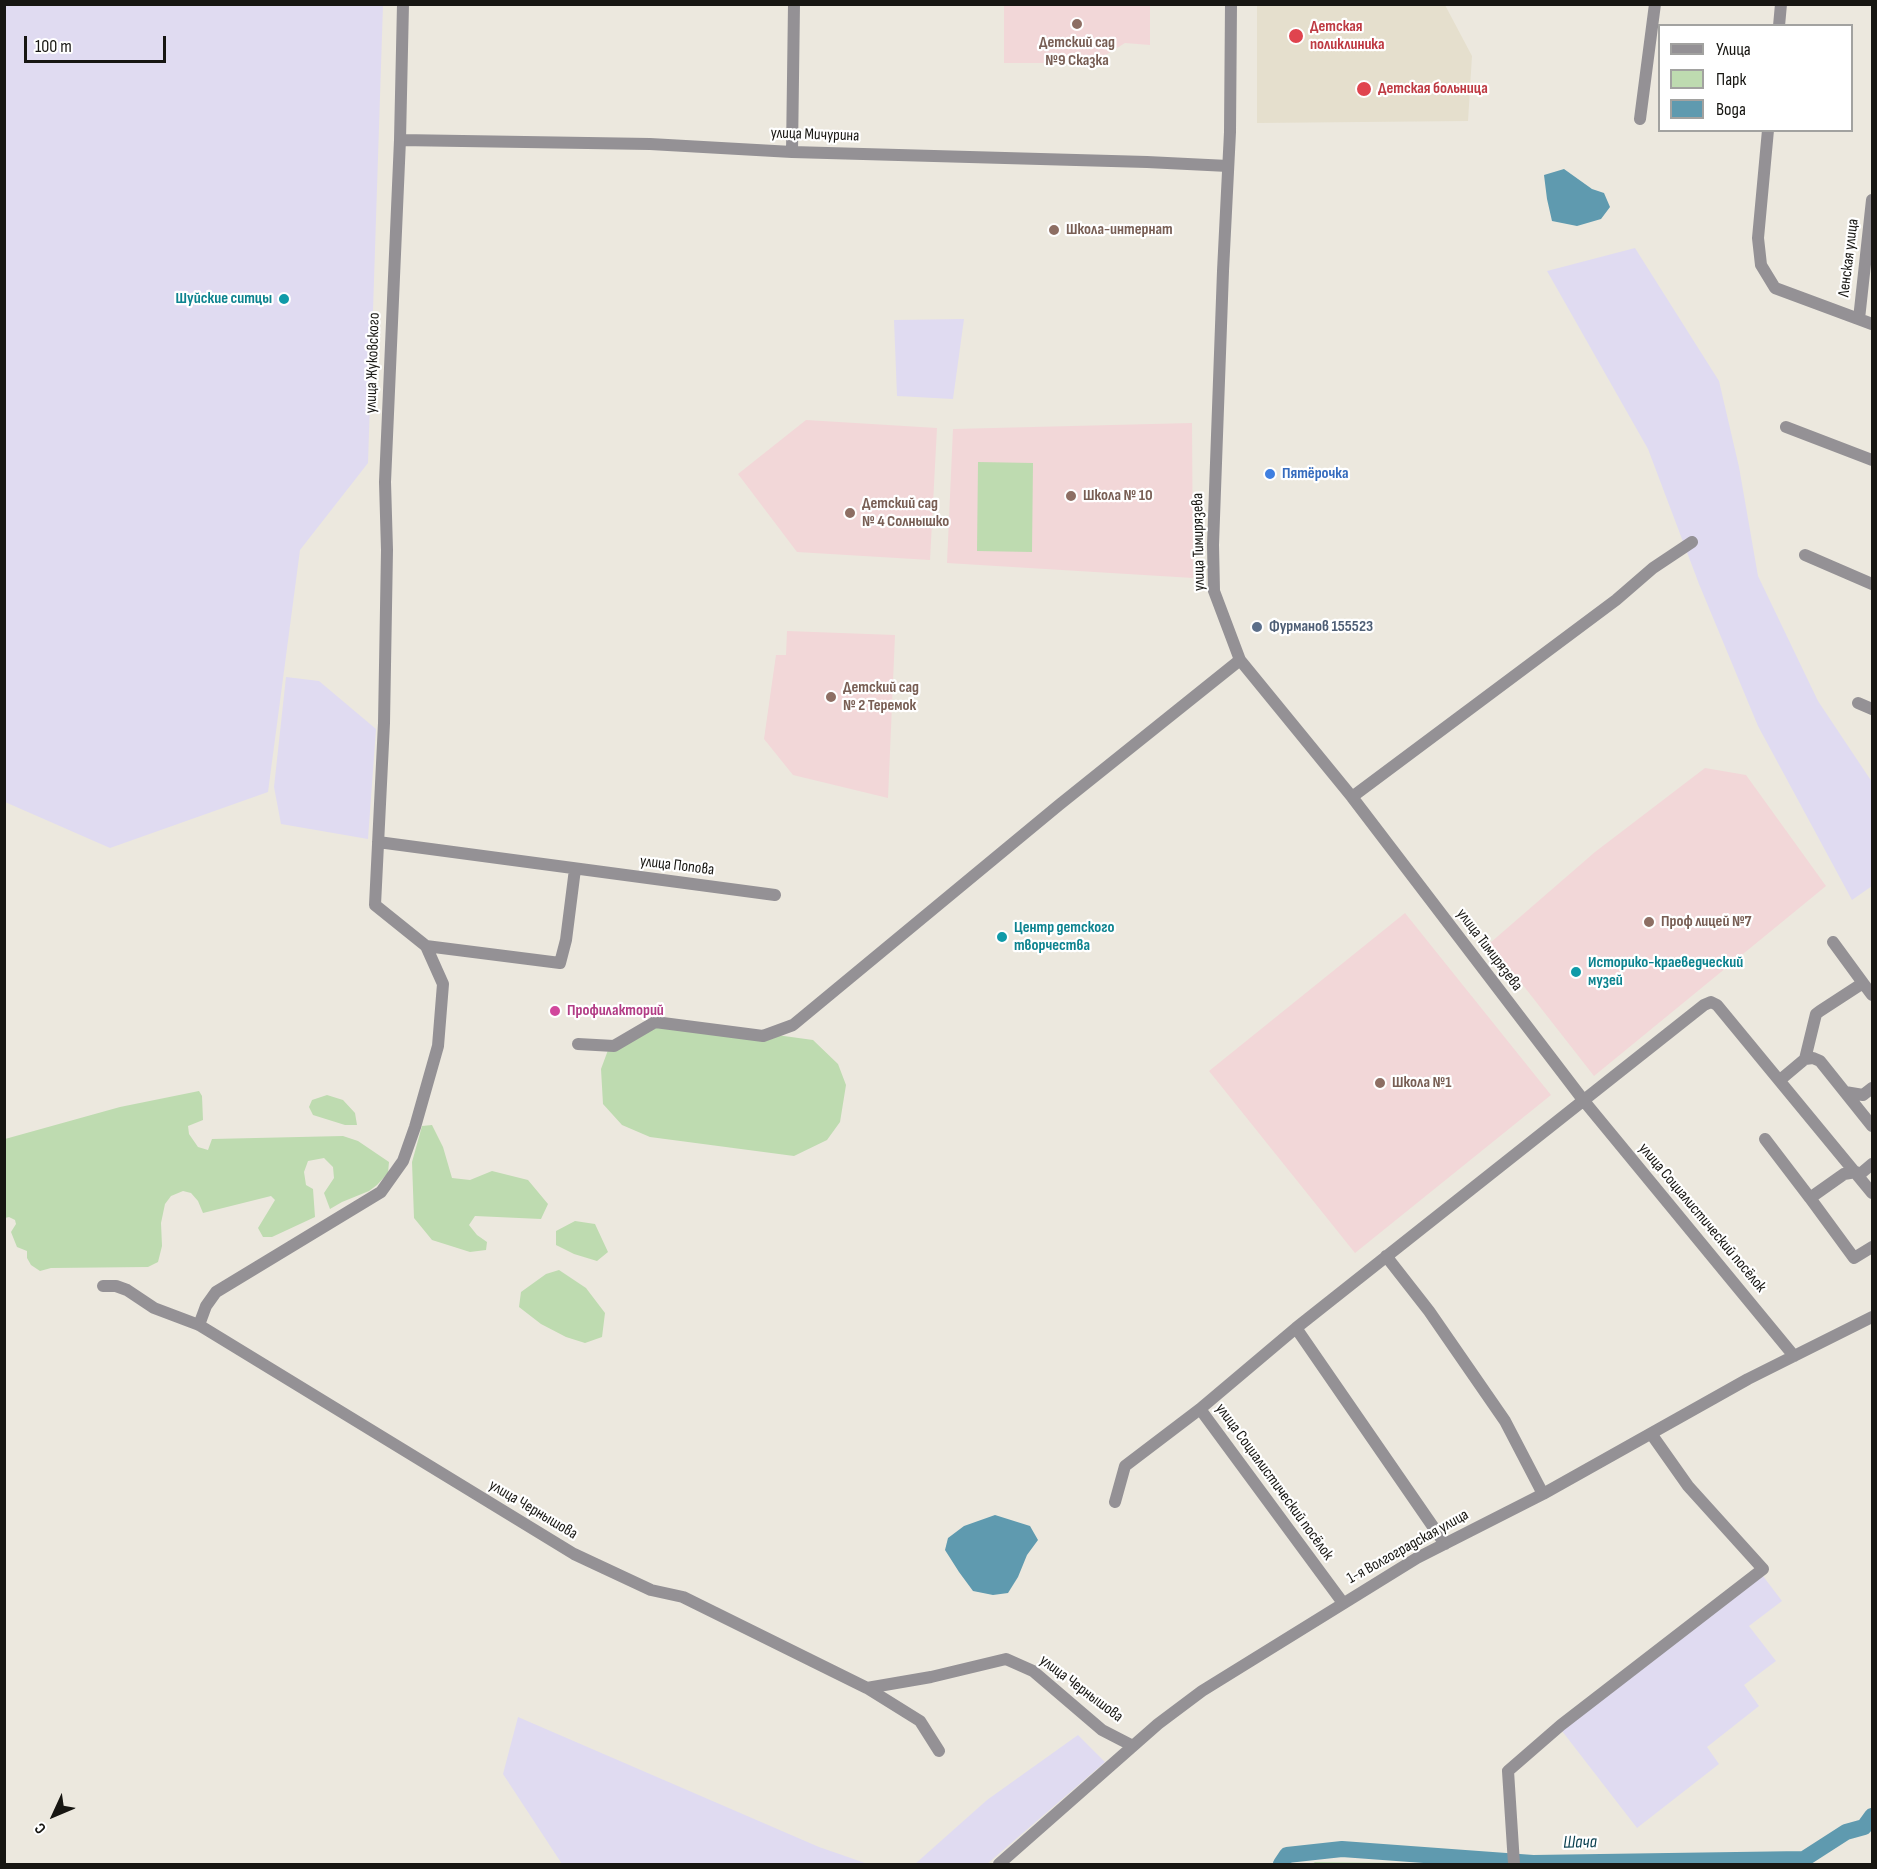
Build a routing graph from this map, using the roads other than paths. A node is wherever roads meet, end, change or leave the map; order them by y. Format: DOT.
graph roads {
  1 [pos="402,4"];
  2 [pos="794,4"];
  3 [pos="1232,4"];
  4 [pos="1655,4"];
  5 [pos="1781,4"];
  6 [pos="1779,24"];
  7 [pos="1640,119"];
  8 [pos="1768,132"];
  9 [pos="400,140"];
  10 [pos="792,152"];
  11 [pos="1228,166"];
  12 [pos="1872,200"];
  13 [pos="1859,319"];
  14 [pos="1872,324"];
  15 [pos="1785,427"];
  16 [pos="1872,460"];
  17 [pos="1692,542"];
  18 [pos="1805,555"];
  19 [pos="1872,584"];
  20 [pos="1240,660"];
  21 [pos="1858,703"];
  22 [pos="1872,709"];
  23 [pos="1352,798"];
  24 [pos="378,842"];
  25 [pos="575,869"];
  26 [pos="775,895"];
  27 [pos="1833,942"];
  28 [pos="426,945"];
  29 [pos="1863,983"];
  30 [pos="1872,995"];
  31 [pos="578,1044"];
  32 [pos="1804,1059"];
  33 [pos="1780,1080"];
  34 [pos="1872,1088"];
  35 [pos="1845,1092"];
  36 [pos="1584,1101"];
  37 [pos="1872,1126"];
  38 [pos="1765,1139"];
  39 [pos="1872,1164"];
  40 [pos="1858,1173"];
  41 [pos="1872,1192"];
  42 [pos="1810,1198"];
  43 [pos="1872,1247"];
  44 [pos="1386,1256"];
  45 [pos="103,1286"];
  46 [pos="1872,1317"];
  47 [pos="199,1325"];
  48 [pos="1296,1328"];
  49 [pos="1794,1356"];
  50 [pos="1200,1409"];
  51 [pos="1652,1434"];
  52 [pos="1543,1494"];
  53 [pos="1114,1502"];
  54 [pos="1445,1544"];
  55 [pos="1343,1603"];
  56 [pos="867,1688"];
  57 [pos="1133,1746"];
  58 [pos="939,1750"];
  59 [pos="999,1864"];
  60 [pos="1514,1864"];
  1 -- 9 [label="street, улица Жуковского"];
  2 -- 10 [label="street"];
  3 -- 11 [label="street, улица Тимирязева"];
  4 -- 7 [label="street"];
  5 -- 6 [label="street"];
  8 -- 13 [label="street"];
  9 -- 10 [label="street, улица Мичурина"];
  9 -- 24 [label="street, улица Жуковского"];
  10 -- 11 [label="street, улица Мичурина"];
  11 -- 20 [label="street, улица Тимирязева"];
  12 -- 13 [label="street, Ленская улица"];
  13 -- 14 [label="street"];
  15 -- 16 [label="street"];
  17 -- 23 [label="street"];
  18 -- 19 [label="street"];
  20 -- 23 [label="street, улица Тимирязева"];
  20 -- 31 [label="street"];
  21 -- 22 [label="street"];
  23 -- 36 [label="street, улица Тимирязева"];
  24 -- 25 [label="street, улица Попова"];
  24 -- 28 [label="street, улица Жуковского"];
  25 -- 26 [label="street, улица Попова"];
  25 -- 28 [label="street"];
  27 -- 29 [label="street"];
  28 -- 47 [label="street"];
  29 -- 30 [label="street"];
  29 -- 32 [label="street"];
  32 -- 33 [label="street"];
  32 -- 35 [label="street"];
  33 -- 36 [label="street, улица Социалистический посёлок"];
  33 -- 40 [label="street, улица Социалистический посёлок"];
  34 -- 35 [label="street"];
  35 -- 37 [label="street"];
  36 -- 44 [label="street, улица Социалистический посёлок"];
  36 -- 49 [label="street, улица Социалистический посёлок"];
  38 -- 42 [label="street"];
  39 -- 40 [label="street"];
  40 -- 41 [label="street, улица Социалистический посёлок"];
  40 -- 42 [label="street"];
  42 -- 43 [label="street"];
  44 -- 48 [label="street, улица Социалистический посёлок"];
  44 -- 52 [label="street"];
  45 -- 47 [label="street, улица Чернышова"];
  46 -- 49 [label="street, 1-я Волгоградская улица"];
  47 -- 56 [label="street, улица Чернышова"];
  48 -- 50 [label="street, улица Социалистический посёлок"];
  48 -- 54 [label="street"];
  49 -- 51 [label="street, 1-я Волгоградская улица"];
  50 -- 53 [label="street, улица Социалистический посёлок"];
  50 -- 55 [label="street, улица Социалистический посёлок"];
  51 -- 52 [label="street, 1-я Волгоградская улица"];
  51 -- 60 [label="street"];
  52 -- 54 [label="street, 1-я Волгоградская улица"];
  54 -- 55 [label="street, 1-я Волгоградская улица"];
  55 -- 57 [label="street, 1-я Волгоградская улица"];
  56 -- 57 [label="street, улица Чернышова"];
  56 -- 58 [label="street, улица Чернышова"];
  57 -- 59 [label="street, 1-я Волгоградская улица"];
}
